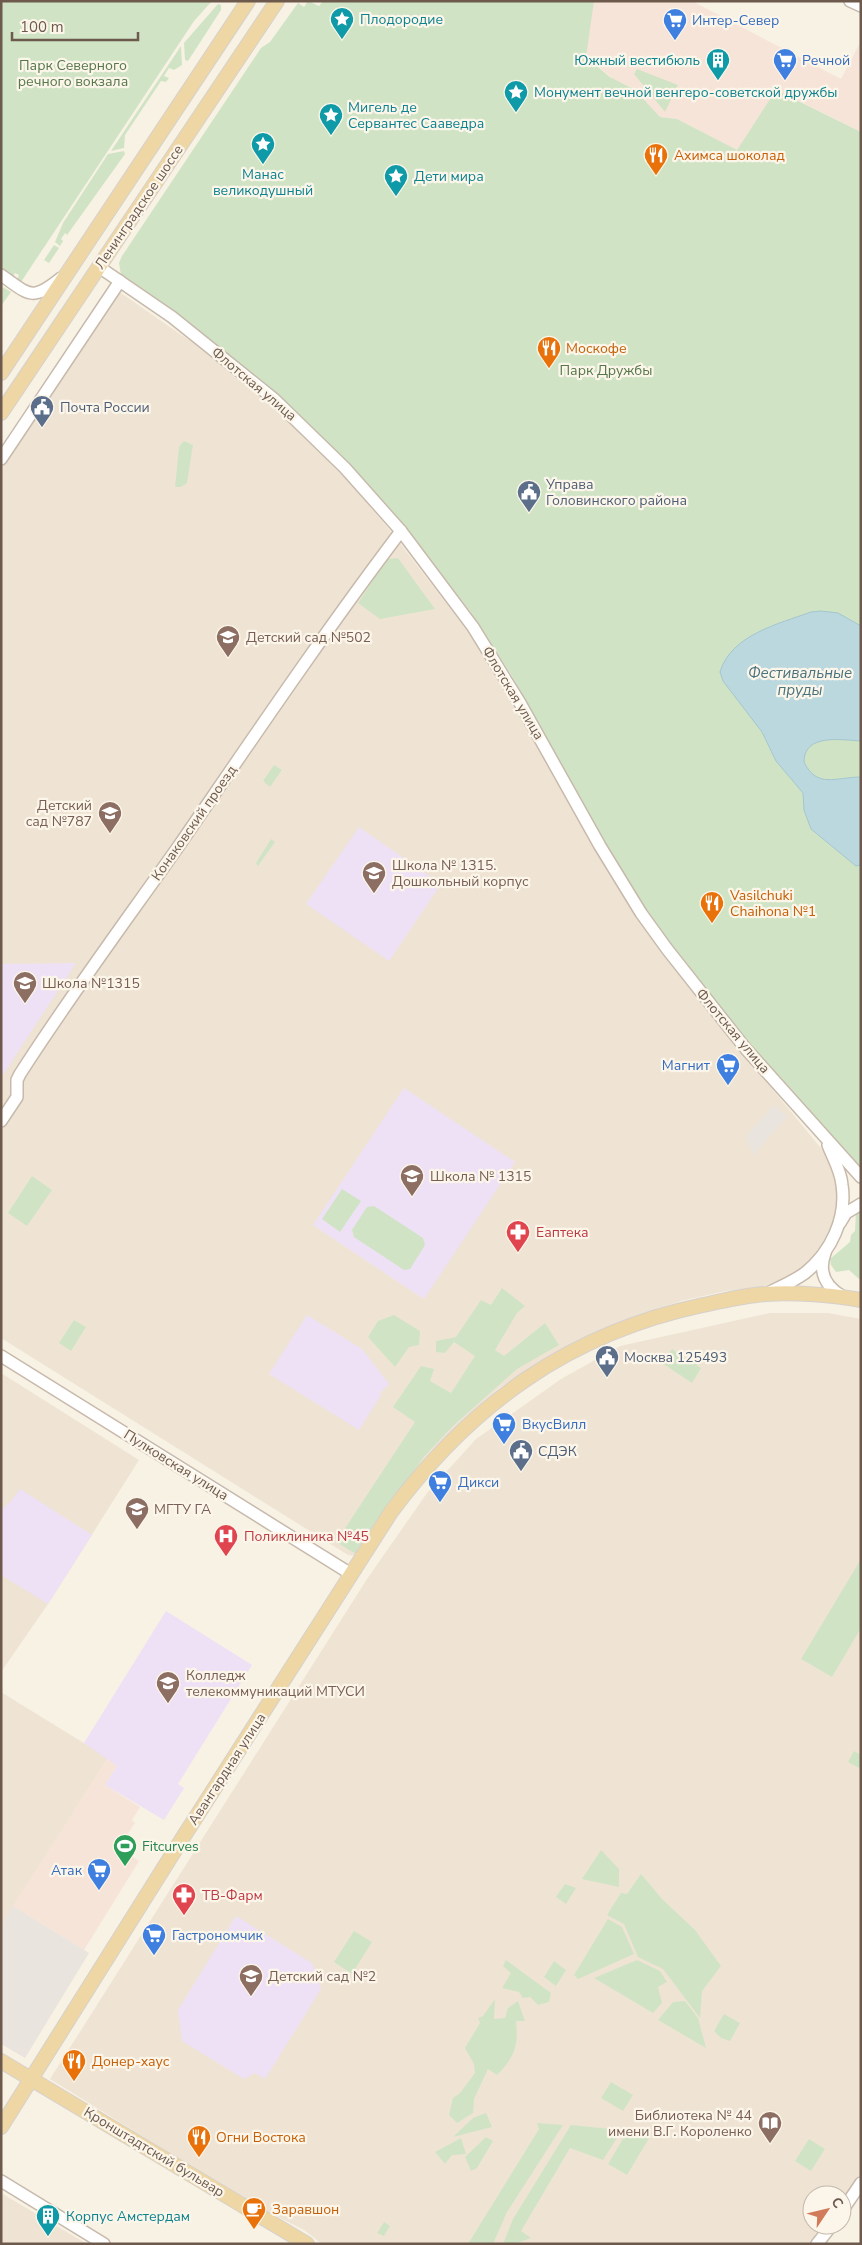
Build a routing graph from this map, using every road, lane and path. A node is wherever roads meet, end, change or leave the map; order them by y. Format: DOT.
graph roads {
  1 [pos="248,1"];
  2 [pos="277,1"];
  3 [pos="850,1"];
  4 [pos="861,6"];
  5 [pos="99,267"];
  6 [pos="68,272"];
  7 [pos="1,275"];
  8 [pos="120,281"];
  9 [pos="1,373"];
  10 [pos="1,413"];
  11 [pos="1,459"];
  12 [pos="401,531"];
  13 [pos="1,1121"];
  14 [pos="825,1139"];
  15 [pos="861,1177"];
  16 [pos="861,1204"];
  17 [pos="839,1224"];
  18 [pos="828,1247"];
  19 [pos="766,1294"];
  20 [pos="842,1296"];
  21 [pos="861,1300"];
  22 [pos="1,1356"];
  23 [pos="351,1574"];
  24 [pos="1,2061"];
  25 [pos="32,2079"];
  26 [pos="1,2127"];
  27 [pos="1,2181"];
  28 [pos="861,2183"];
  29 [pos="852,2197"];
  30 [pos="104,2244"];
  31 [pos="307,2244"];
  1 -- 6 [label="main road, Ленинградское шоссе"];
  2 -- 5 [label="main road, Ленинградское шоссе"];
  3 -- 4 [label="street"];
  5 -- 8 [label="street, Флотская улица"];
  5 -- 10 [label="main road, Ленинградское шоссе"];
  6 -- 7 [label="street"];
  6 -- 9 [label="main road, Ленинградское шоссе"];
  8 -- 11 [label="street"];
  8 -- 12 [label="street, Флотская улица"];
  12 -- 13 [label="street, Конаковский проезд"];
  12 -- 14 [label="street, Флотская улица"];
  14 -- 15 [label="street, Флотская улица"];
  14 -- 17 [label="street, Авангардная улица"];
  16 -- 17 [label="street"];
  17 -- 18 [label="street, Авангардная улица"];
  18 -- 19 [label="street, Авангардная улица"];
  18 -- 20 [label="street"];
  19 -- 20 [label="main road, Авангардная улица"];
  19 -- 23 [label="main road, Авангардная улица"];
  20 -- 21 [label="main road, Авангардная улица"];
  22 -- 23 [label="street, Пулковская улица"];
  23 -- 25 [label="main road, Авангардная улица"];
  24 -- 25 [label="main road, Кронштадтский бульвар"];
  25 -- 26 [label="main road, Авангардная улица"];
  25 -- 31 [label="main road, Кронштадтский бульвар"];
  27 -- 30 [label="street"];
  28 -- 29 [label="street"];
}
